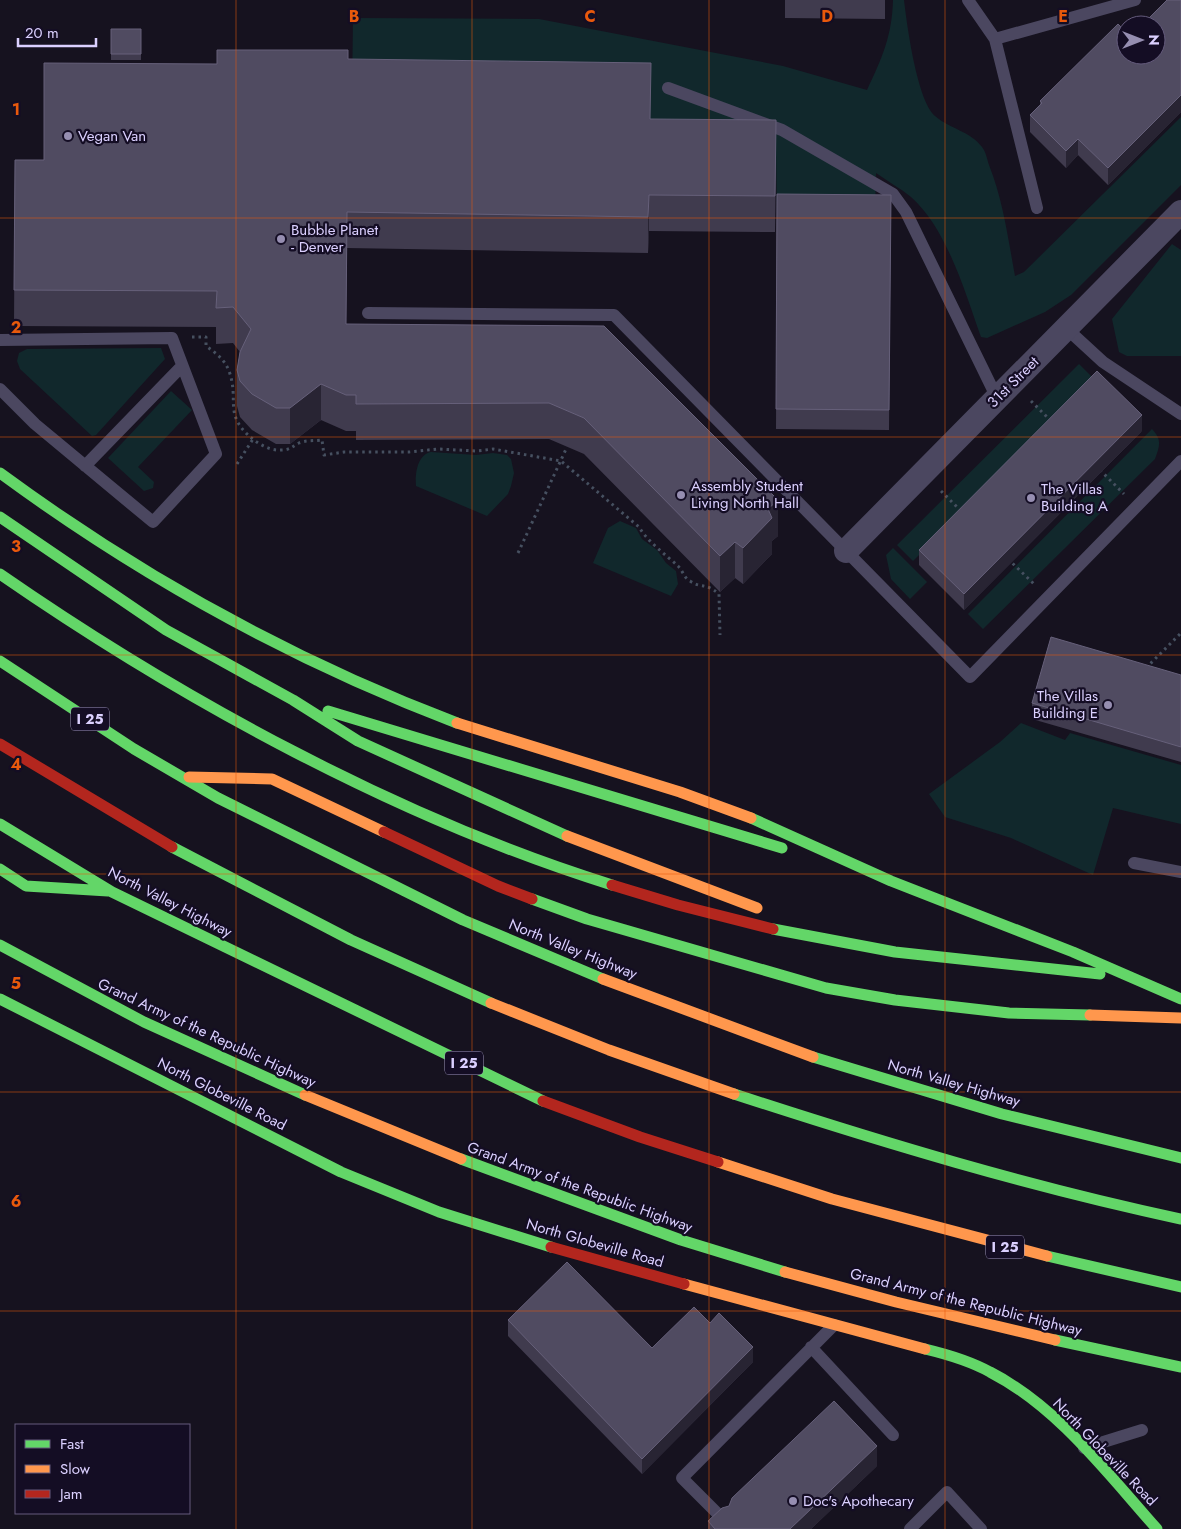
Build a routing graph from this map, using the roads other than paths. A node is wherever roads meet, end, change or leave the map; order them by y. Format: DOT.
graph roads {
  1 [pos="968,0"];
  2 [pos="1134,0"];
  3 [pos="995,39"];
  4 [pos="668,88"];
  5 [pos="1038,208"];
  6 [pos="1181,212"];
  7 [pos="368,313"];
  8 [pos="1066,328"];
  9 [pos="0,340"];
  10 [pos="182,366"];
  11 [pos="0,389"];
  12 [pos="996,398"];
  13 [pos="1181,414"];
  14 [pos="1181,461"];
  15 [pos="85,466"];
  16 [pos="0,473"];
  17 [pos="0,517"];
  18 [pos="846,551"];
  19 [pos="0,574"];
  20 [pos="0,661"];
  21 [pos="293,700"];
  22 [pos="0,744"];
  23 [pos="181,777"];
  24 [pos="0,824"];
  25 [pos="1134,863"];
  26 [pos="0,869"];
  27 [pos="1181,872"];
  28 [pos="890,880"];
  29 [pos="112,892"];
  30 [pos="766,911"];
  31 [pos="793,920"];
  32 [pos="0,945"];
  33 [pos="912,952"];
  34 [pos="1172,980"];
  35 [pos="0,999"];
  36 [pos="1181,999"];
  37 [pos="1181,1018"];
  38 [pos="1181,1158"];
  39 [pos="1181,1218"];
  40 [pos="1181,1287"];
  41 [pos="834,1324"];
  42 [pos="811,1348"];
  43 [pos="1181,1367"];
  44 [pos="1142,1430"];
  45 [pos="893,1435"];
  46 [pos="1084,1448"];
  47 [pos="724,1520"];
  48 [pos="910,1529"];
  49 [pos="981,1529"];
  50 [pos="1157,1529"];
  1 -- 3 [label="lane"];
  2 -- 3 [label="lane"];
  3 -- 5 [label="lane"];
  4 -- 12 [label="lane"];
  6 -- 8 [label="street, 31st Street"];
  7 -- 18 [label="lane"];
  8 -- 12 [label="street, 31st Street"];
  8 -- 13 [label="lane"];
  9 -- 10 [label="lane"];
  10 -- 15 [label="lane"];
  10 -- 15 [label="lane"];
  11 -- 15 [label="lane"];
  12 -- 18 [label="street, 31st Street"];
  14 -- 18 [label="lane"];
  16 -- 28 [label="main road"];
  17 -- 21 [label="main road"];
  19 -- 33 [label="main road"];
  20 -- 23 [label="main road, North Valley Highway / I 25"];
  21 -- 28 [label="main road"];
  21 -- 30 [label="main road"];
  22 -- 39 [label="main road"];
  23 -- 37 [label="main road"];
  23 -- 38 [label="main road, North Valley Highway / I 25"];
  24 -- 29 [label="main road, North Valley Highway / I 25"];
  25 -- 27 [label="lane"];
  26 -- 29 [label="main road"];
  28 -- 36 [label="main road"];
  29 -- 40 [label="main road, North Valley Highway / I 25"];
  31 -- 33 [label="main road"];
  32 -- 43 [label="main road, Grand Army of the Republic Highway"];
  33 -- 34 [label="main road"];
  35 -- 41 [label="main road, North Globeville Road"];
  41 -- 42 [label="lane"];
  41 -- 46 [label="main road, North Globeville Road"];
  42 -- 45 [label="lane"];
  42 -- 47 [label="lane"];
  44 -- 46 [label="lane"];
  46 -- 50 [label="main road, North Globeville Road"];
  48 -- 49 [label="lane"];
}
